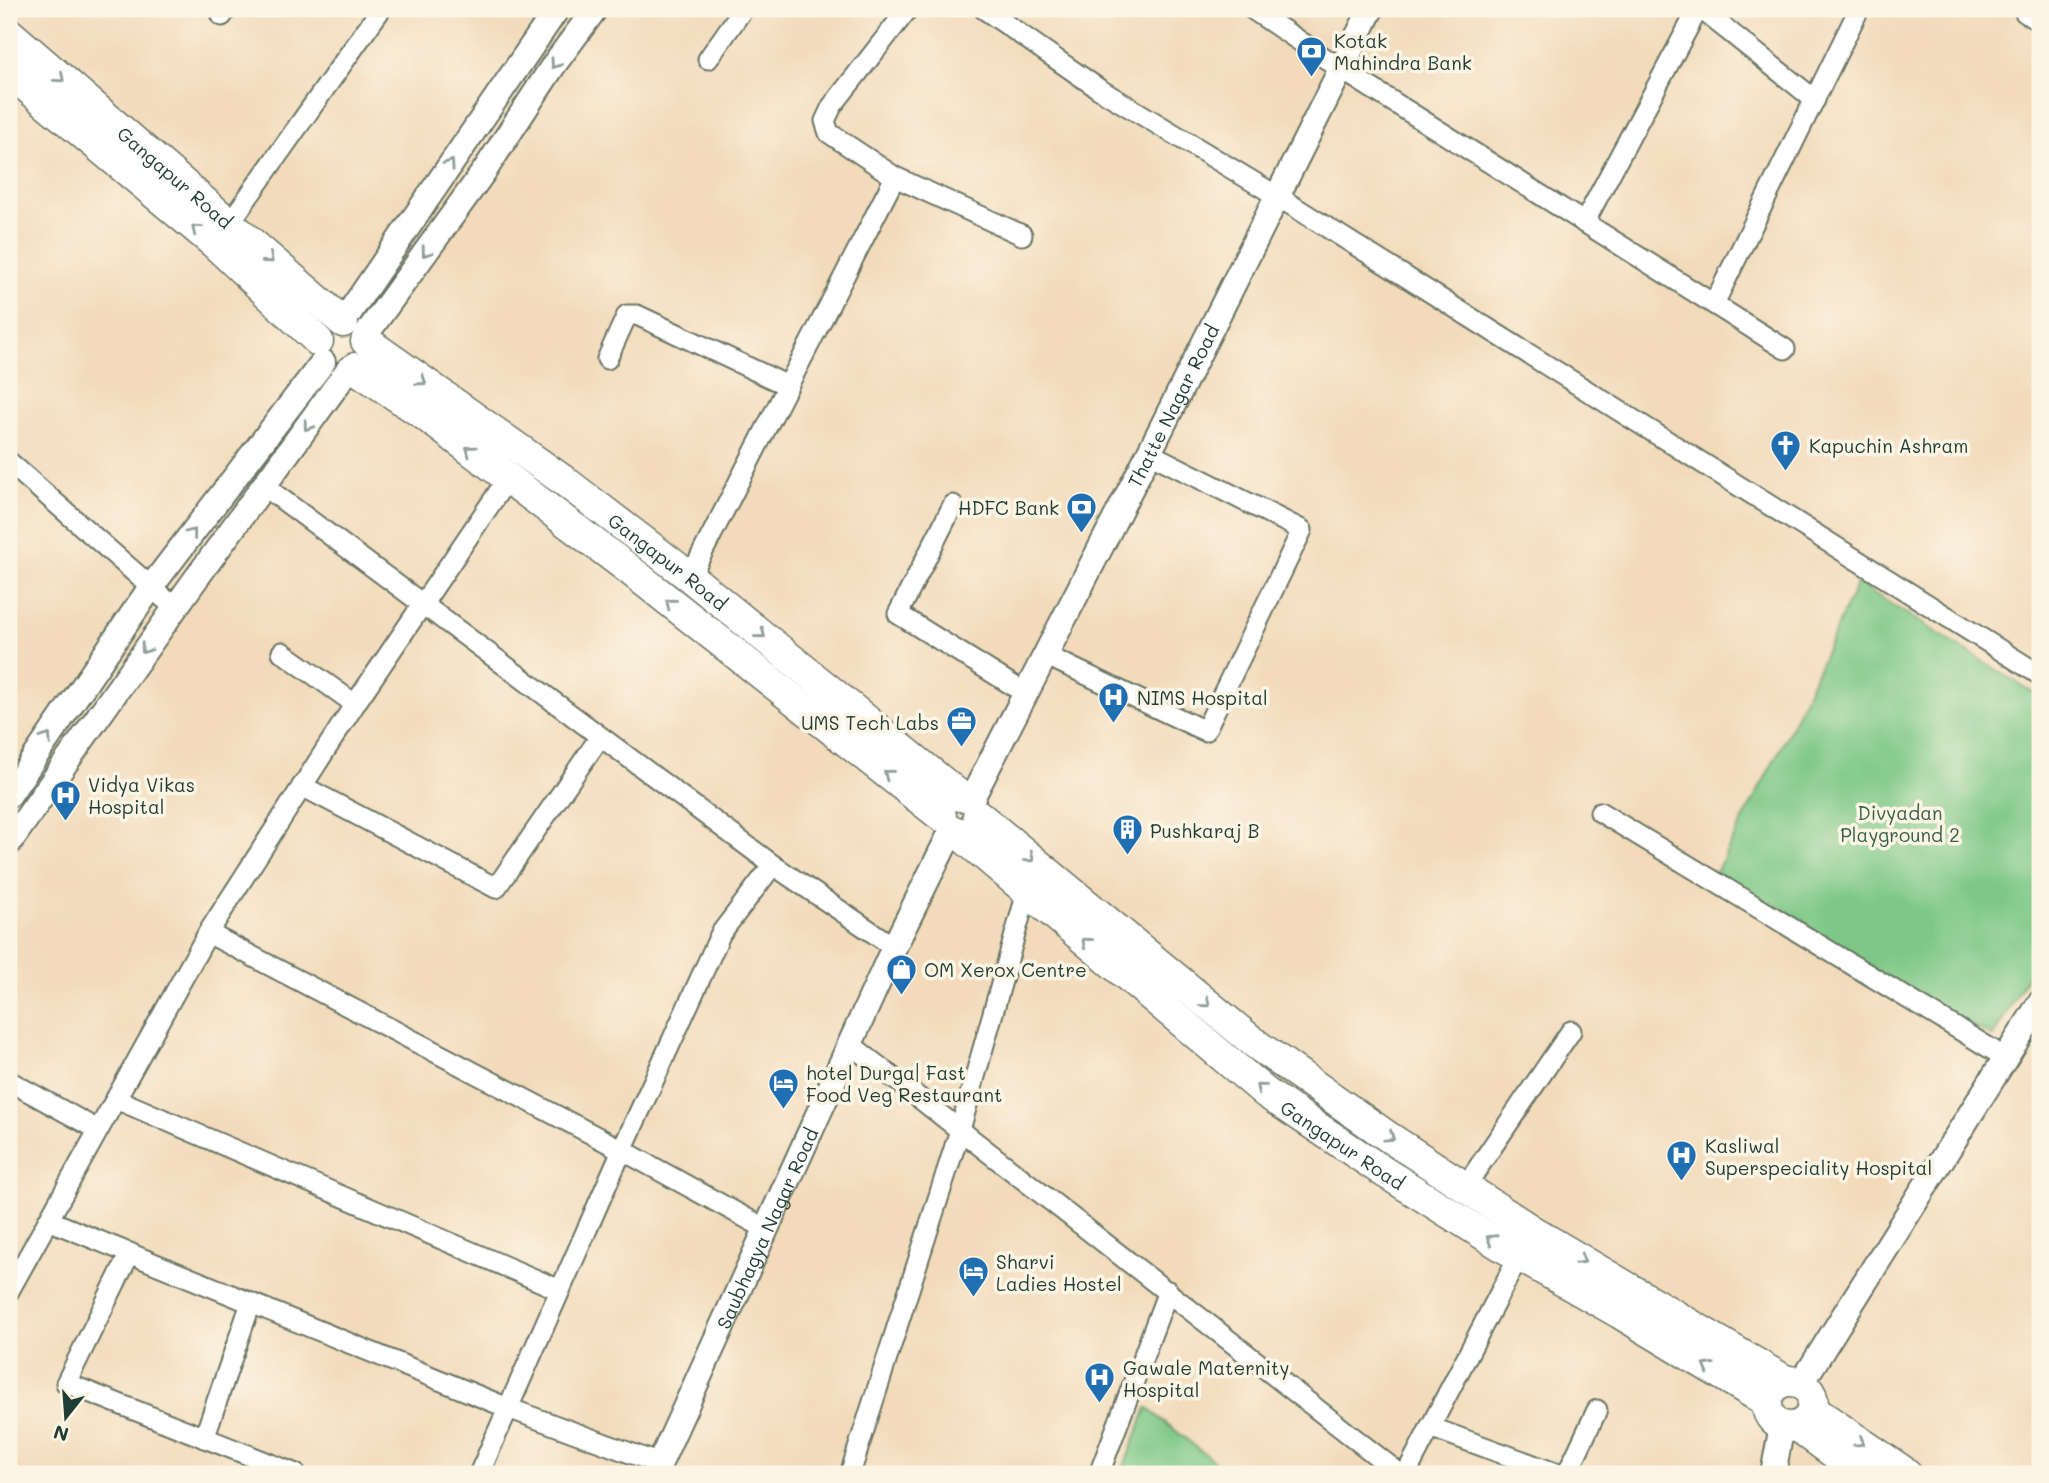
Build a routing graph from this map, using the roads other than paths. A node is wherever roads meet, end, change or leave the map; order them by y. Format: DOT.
graph roads {
  1 [pos="381,9"];
  2 [pos="557,9"];
  3 [pos="595,9"];
  4 [pos="743,9"];
  5 [pos="908,9"];
  6 [pos="984,9"];
  7 [pos="1252,9"];
  8 [pos="1371,9"];
  9 [pos="1700,9"];
  10 [pos="1859,9"];
  11 [pos="2028,9"];
  12 [pos="2040,17"];
  13 [pos="9,33"];
  14 [pos="708,59"];
  15 [pos="1341,69"];
  16 [pos="9,72"];
  17 [pos="1815,100"];
  18 [pos="895,177"];
  19 [pos="1278,196"];
  20 [pos="1584,223"];
  21 [pos="229,224"];
  22 [pos="1022,235"];
  23 [pos="1714,304"];
  24 [pos="345,349"];
  25 [pos="1785,349"];
  26 [pos="607,359"];
  27 [pos="788,386"];
  28 [pos="1149,453"];
  29 [pos="9,462"];
  30 [pos="508,478"];
  31 [pos="264,486"];
  32 [pos="953,505"];
  33 [pos="690,577"];
  34 [pos="151,587"];
  35 [pos="423,605"];
  36 [pos="175,608"];
  37 [pos="282,652"];
  38 [pos="1045,655"];
  39 [pos="2040,675"];
  40 [pos="1025,693"];
  41 [pos="355,704"];
  42 [pos="600,737"];
  43 [pos="302,786"];
  44 [pos="9,795"];
  45 [pos="9,803"];
  46 [pos="1600,812"];
  47 [pos="960,815"];
  48 [pos="24,823"];
  49 [pos="9,843"];
  50 [pos="773,865"];
  51 [pos="1027,892"];
  52 [pos="208,933"];
  53 [pos="894,947"];
  54 [pos="2040,1003"];
  55 [pos="1571,1031"];
  56 [pos="850,1044"];
  57 [pos="2006,1058"];
  58 [pos="9,1081"];
  59 [pos="116,1099"];
  60 [pos="98,1130"];
  61 [pos="960,1130"];
  62 [pos="622,1150"];
  63 [pos="1465,1187"];
  64 [pos="48,1220"];
  65 [pos="766,1229"];
  66 [pos="130,1253"];
  67 [pos="1519,1256"];
  68 [pos="560,1290"];
  69 [pos="9,1291"];
  70 [pos="1168,1291"];
  71 [pos="251,1303"];
  72 [pos="1791,1405"];
  73 [pos="508,1408"];
  74 [pos="1597,1410"];
  75 [pos="1430,1427"];
  76 [pos="204,1438"];
  77 [pos="657,1469"];
  78 [pos="296,1474"];
  79 [pos="479,1474"];
  80 [pos="850,1474"];
  81 [pos="1099,1474"];
  82 [pos="1400,1474"];
  83 [pos="1406,1474"];
  84 [pos="1558,1474"];
  85 [pos="1567,1474"];
  86 [pos="1773,1474"];
  87 [pos="1862,1474"];
  88 [pos="1907,1474"];
  1 -- 21 [label="street"];
  24 -- 2 [label="street, one-way"];
  3 -- 24 [label="street, one-way"];
  4 -- 14 [label="street"];
  5 -- 18 [label="street"];
  6 -- 19 [label="street"];
  7 -- 15 [label="street"];
  8 -- 15 [label="street, Thatte Nagar Road"];
  9 -- 17 [label="street"];
  9 -- 20 [label="street"];
  10 -- 17 [label="street"];
  11 -- 12 [label="main road"];
  13 -- 21 [label="main road, Gangapur Road, one-way"];
  15 -- 19 [label="street, Thatte Nagar Road"];
  15 -- 20 [label="street"];
  24 -- 16 [label="main road, Gangapur Road, one-way"];
  17 -- 23 [label="street"];
  18 -- 22 [label="street"];
  18 -- 27 [label="street"];
  19 -- 28 [label="street, Thatte Nagar Road"];
  19 -- 39 [label="street"];
  20 -- 23 [label="street"];
  21 -- 24 [label="main road, Gangapur Road, one-way"];
  23 -- 25 [label="street"];
  30 -- 24 [label="main road, Gangapur Road, one-way"];
  24 -- 31 [label="street, one-way"];
  24 -- 33 [label="main road, Gangapur Road, one-way"];
  34 -- 24 [label="street, one-way"];
  26 -- 27 [label="street"];
  27 -- 33 [label="street"];
  28 -- 38 [label="street, Thatte Nagar Road"];
  28 -- 38 [label="street"];
  29 -- 34 [label="street"];
  30 -- 35 [label="street"];
  47 -- 30 [label="main road, Gangapur Road, one-way"];
  31 -- 35 [label="street"];
  31 -- 36 [label="street"];
  32 -- 40 [label="street"];
  33 -- 47 [label="main road, Gangapur Road, one-way"];
  34 -- 36 [label="street"];
  44 -- 34 [label="street, one-way"];
  35 -- 41 [label="street"];
  35 -- 42 [label="street"];
  36 -- 48 [label="street, one-way"];
  37 -- 41 [label="street"];
  38 -- 40 [label="street, Thatte Nagar Road"];
  40 -- 47 [label="street, Thatte Nagar Road"];
  41 -- 43 [label="street"];
  42 -- 43 [label="street"];
  42 -- 50 [label="street"];
  43 -- 52 [label="street"];
  45 -- 48 [label="street"];
  46 -- 57 [label="street"];
  47 -- 51 [label="main road, Gangapur Road"];
  47 -- 53 [label="street, Saubhagya Nagar Road"];
  47 -- 63 [label="main road, Gangapur Road, one-way"];
  48 -- 49 [label="street"];
  50 -- 53 [label="street"];
  50 -- 62 [label="street"];
  51 -- 61 [label="street"];
  67 -- 51 [label="main road, Gangapur Road, one-way"];
  52 -- 59 [label="street"];
  52 -- 62 [label="street"];
  53 -- 56 [label="street, Saubhagya Nagar Road"];
  54 -- 57 [label="street"];
  55 -- 63 [label="street"];
  56 -- 61 [label="street"];
  56 -- 65 [label="street, Saubhagya Nagar Road"];
  57 -- 72 [label="street"];
  58 -- 60 [label="street"];
  59 -- 60 [label="street"];
  59 -- 68 [label="street"];
  60 -- 64 [label="street"];
  61 -- 70 [label="street"];
  61 -- 80 [label="street"];
  62 -- 65 [label="street"];
  62 -- 68 [label="street"];
  63 -- 72 [label="main road, Gangapur Road, one-way"];
  64 -- 66 [label="street"];
  64 -- 69 [label="street"];
  65 -- 77 [label="street, Saubhagya Nagar Road"];
  66 -- 71 [label="street"];
  66 -- 76 [label="street"];
  72 -- 67 [label="main road, Gangapur Road, one-way"];
  67 -- 75 [label="street"];
  68 -- 73 [label="street"];
  70 -- 81 [label="street"];
  70 -- 82 [label="street"];
  71 -- 73 [label="street"];
  71 -- 76 [label="street"];
  72 -- 86 [label="street"];
  72 -- 87 [label="main road, Gangapur Road"];
  72 -- 88 [label="main road, Gangapur Road, one-way"];
  73 -- 77 [label="street"];
  73 -- 79 [label="street"];
  74 -- 85 [label="street"];
  75 -- 83 [label="street"];
  75 -- 84 [label="street"];
  76 -- 78 [label="street"];
}
